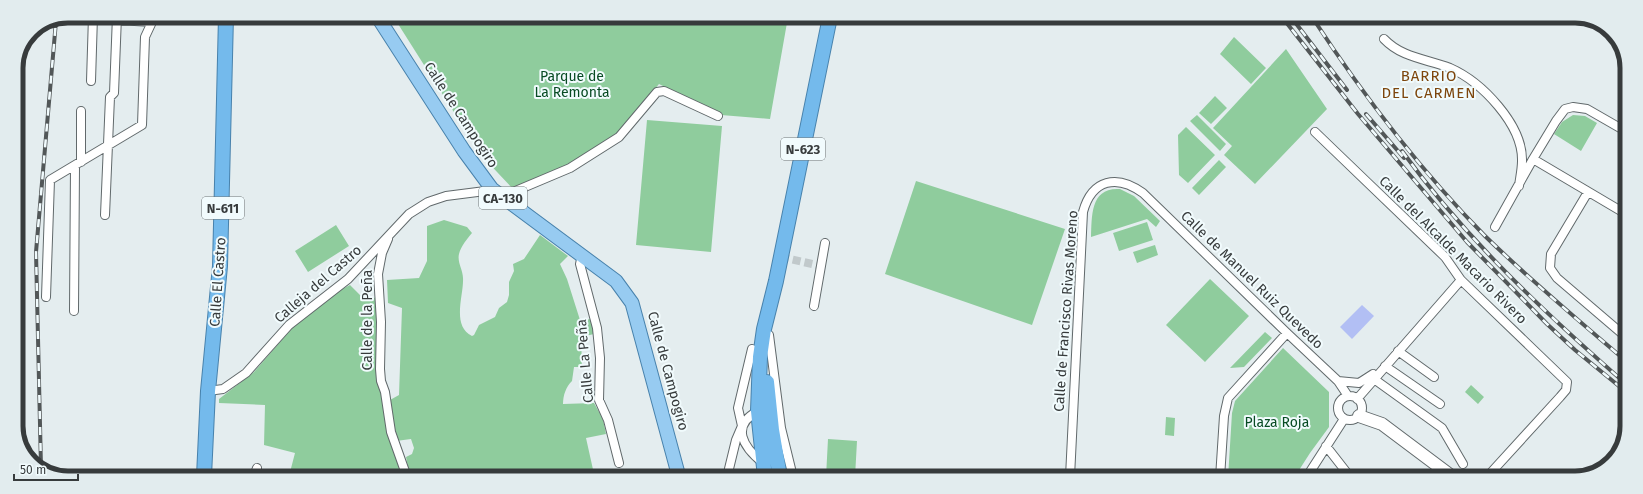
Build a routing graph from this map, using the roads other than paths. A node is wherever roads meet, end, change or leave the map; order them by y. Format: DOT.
graph roads {
  1 [pos="93,23"];
  2 [pos="117,23"];
  3 [pos="154,23"];
  4 [pos="226,23"];
  5 [pos="382,23"];
  6 [pos="829,23"];
  7 [pos="1384,39"];
  8 [pos="92,81"];
  9 [pos="81,111"];
  10 [pos="718,116"];
  11 [pos="1620,128"];
  12 [pos="1315,132"];
  13 [pos="108,146"];
  14 [pos="1533,159"];
  15 [pos="78,164"];
  16 [pos="1134,186"];
  17 [pos="1519,186"];
  18 [pos="1588,192"];
  19 [pos="498,194"];
  20 [pos="1620,211"];
  21 [pos="105,215"];
  22 [pos="1495,227"];
  23 [pos="390,233"];
  24 [pos="825,243"];
  25 [pos="582,255"];
  26 [pos="776,280"];
  27 [pos="1461,280"];
  28 [pos="46,297"];
  29 [pos="814,306"];
  30 [pos="74,311"];
  31 [pos="1620,332"];
  32 [pos="1287,333"];
  33 [pos="752,349"];
  34 [pos="1398,351"];
  35 [pos="1388,362"];
  36 [pos="1434,377"];
  37 [pos="1374,379"];
  38 [pos="1338,381"];
  39 [pos="208,391"];
  40 [pos="1348,396"];
  41 [pos="1357,399"];
  42 [pos="1440,404"];
  43 [pos="758,411"];
  44 [pos="1359,416"];
  45 [pos="1344,419"];
  46 [pos="742,426"];
  47 [pos="775,432"];
  48 [pos="744,439"];
  49 [pos="761,445"];
  50 [pos="1326,446"];
  51 [pos="619,463"];
  52 [pos="763,463"];
  53 [pos="1463,464"];
  54 [pos="257,468"];
  55 [pos="204,471"];
  56 [pos="256,471"];
  57 [pos="404,471"];
  58 [pos="677,471"];
  59 [pos="728,471"];
  60 [pos="764,471"];
  61 [pos="779,471"];
  62 [pos="791,471"];
  63 [pos="1070,471"];
  64 [pos="1220,471"];
  65 [pos="1310,471"];
  66 [pos="1346,471"];
  67 [pos="1445,471"];
  68 [pos="1492,471"];
  1 -- 8 [label="street"];
  2 -- 13 [label="street"];
  3 -- 13 [label="street"];
  4 -- 39 [label="highway, Calle El Castro / N-611"];
  5 -- 19 [label="main road, Calle de Campogiro / CA-130"];
  6 -- 26 [label="highway, N-623"];
  7 -- 17 [label="street"];
  9 -- 15 [label="street"];
  10 -- 19 [label="street, Calleja del Castro"];
  11 -- 14 [label="street"];
  12 -- 27 [label="street, Calle del Alcalde Macario Rivero"];
  13 -- 15 [label="street"];
  13 -- 21 [label="street"];
  14 -- 17 [label="street"];
  14 -- 18 [label="street"];
  15 -- 28 [label="street"];
  15 -- 30 [label="street"];
  16 -- 32 [label="street, Calle de Manuel Ruiz Quevedo"];
  16 -- 63 [label="street, Calle de Francisco Rivas Moreno"];
  17 -- 22 [label="street"];
  18 -- 20 [label="street"];
  18 -- 31 [label="street"];
  19 -- 23 [label="street, Calleja del Castro"];
  19 -- 25 [label="main road, Calle de Campogiro / CA-130"];
  23 -- 39 [label="street, Calleja del Castro"];
  23 -- 57 [label="street, Calle de la Peña"];
  24 -- 29 [label="street"];
  25 -- 51 [label="street, Calle La Peña"];
  25 -- 58 [label="main road, Calle de Campogiro / CA-130"];
  26 -- 43 [label="highway, N-623"];
  26 -- 47 [label="highway, N-623"];
  27 -- 34 [label="street"];
  27 -- 68 [label="street, Calle del Alcalde Macario Rivero"];
  32 -- 38 [label="street, Calle de Manuel Ruiz Quevedo"];
  32 -- 64 [label="street"];
  33 -- 46 [label="street"];
  34 -- 35 [label="street"];
  34 -- 36 [label="street"];
  35 -- 37 [label="street"];
  35 -- 38 [label="street"];
  35 -- 42 [label="street"];
  37 -- 41 [label="street"];
  37 -- 53 [label="street"];
  38 -- 40 [label="street, Calle de Manuel Ruiz Quevedo"];
  39 -- 55 [label="highway, Calle El Castro / N-611"];
  40 -- 41 [label="street"];
  40 -- 45 [label="street"];
  41 -- 44 [label="street"];
  43 -- 46 [label="street"];
  43 -- 47 [label="street"];
  43 -- 49 [label="highway, N-623"];
  44 -- 45 [label="street"];
  44 -- 67 [label="main road"];
  45 -- 50 [label="street"];
  46 -- 48 [label="street"];
  46 -- 59 [label="street"];
  47 -- 49 [label="street"];
  47 -- 61 [label="highway, N-623"];
  47 -- 62 [label="street"];
  48 -- 49 [label="street"];
  48 -- 52 [label="street"];
  49 -- 52 [label="highway, N-623"];
  50 -- 65 [label="street"];
  50 -- 66 [label="street"];
  52 -- 60 [label="highway, N-623"];
  54 -- 56 [label="street"];
}
